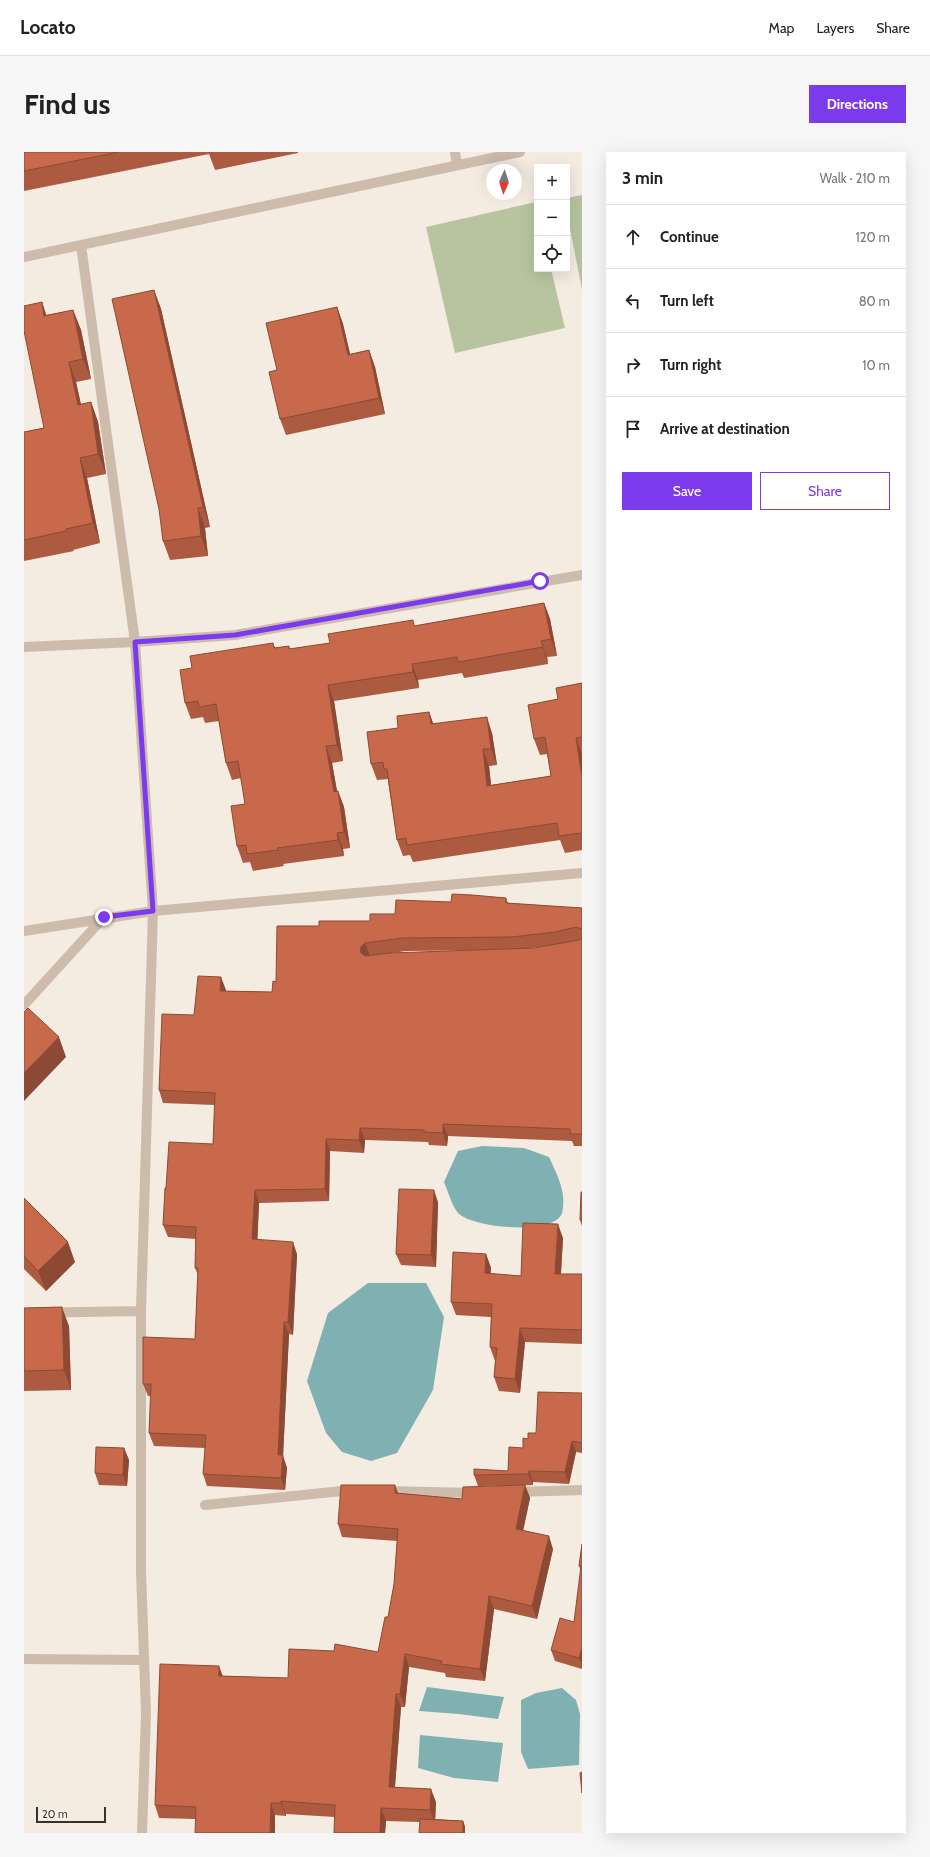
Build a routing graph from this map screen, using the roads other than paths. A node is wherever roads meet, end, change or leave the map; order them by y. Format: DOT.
graph roads {
  1 [pos="455,152"];
  2 [pos="520,152"];
  3 [pos="457,166"];
  4 [pos="81,245"];
  5 [pos="24,257"];
  6 [pos="582,575"];
  7 [pos="135,642"];
  8 [pos="24,647"];
  9 [pos="582,873"];
  10 [pos="153,911"];
  11 [pos="104,917"];
  12 [pos="24,931"];
  13 [pos="24,1006"];
  14 [pos="141,1311"];
  15 [pos="24,1313"];
  16 [pos="582,1490"];
  17 [pos="506,1492"];
  18 [pos="485,1493"];
  19 [pos="205,1505"];
  20 [pos="24,1658"];
  21 [pos="144,1660"];
  22 [pos="142,1833"];
  1 -- 3 [label="street"];
  2 -- 3 [label="street"];
  3 -- 4 [label="street"];
  4 -- 5 [label="street"];
  4 -- 7 [label="street"];
  6 -- 7 [label="street"];
  7 -- 8 [label="street"];
  7 -- 10 [label="street"];
  9 -- 10 [label="street"];
  10 -- 11 [label="street"];
  10 -- 14 [label="street"];
  11 -- 12 [label="street"];
  11 -- 13 [label="street"];
  14 -- 15 [label="street"];
  14 -- 21 [label="street"];
  16 -- 17 [label="street"];
  18 -- 19 [label="street"];
  20 -- 21 [label="street"];
  21 -- 22 [label="street"];
}
